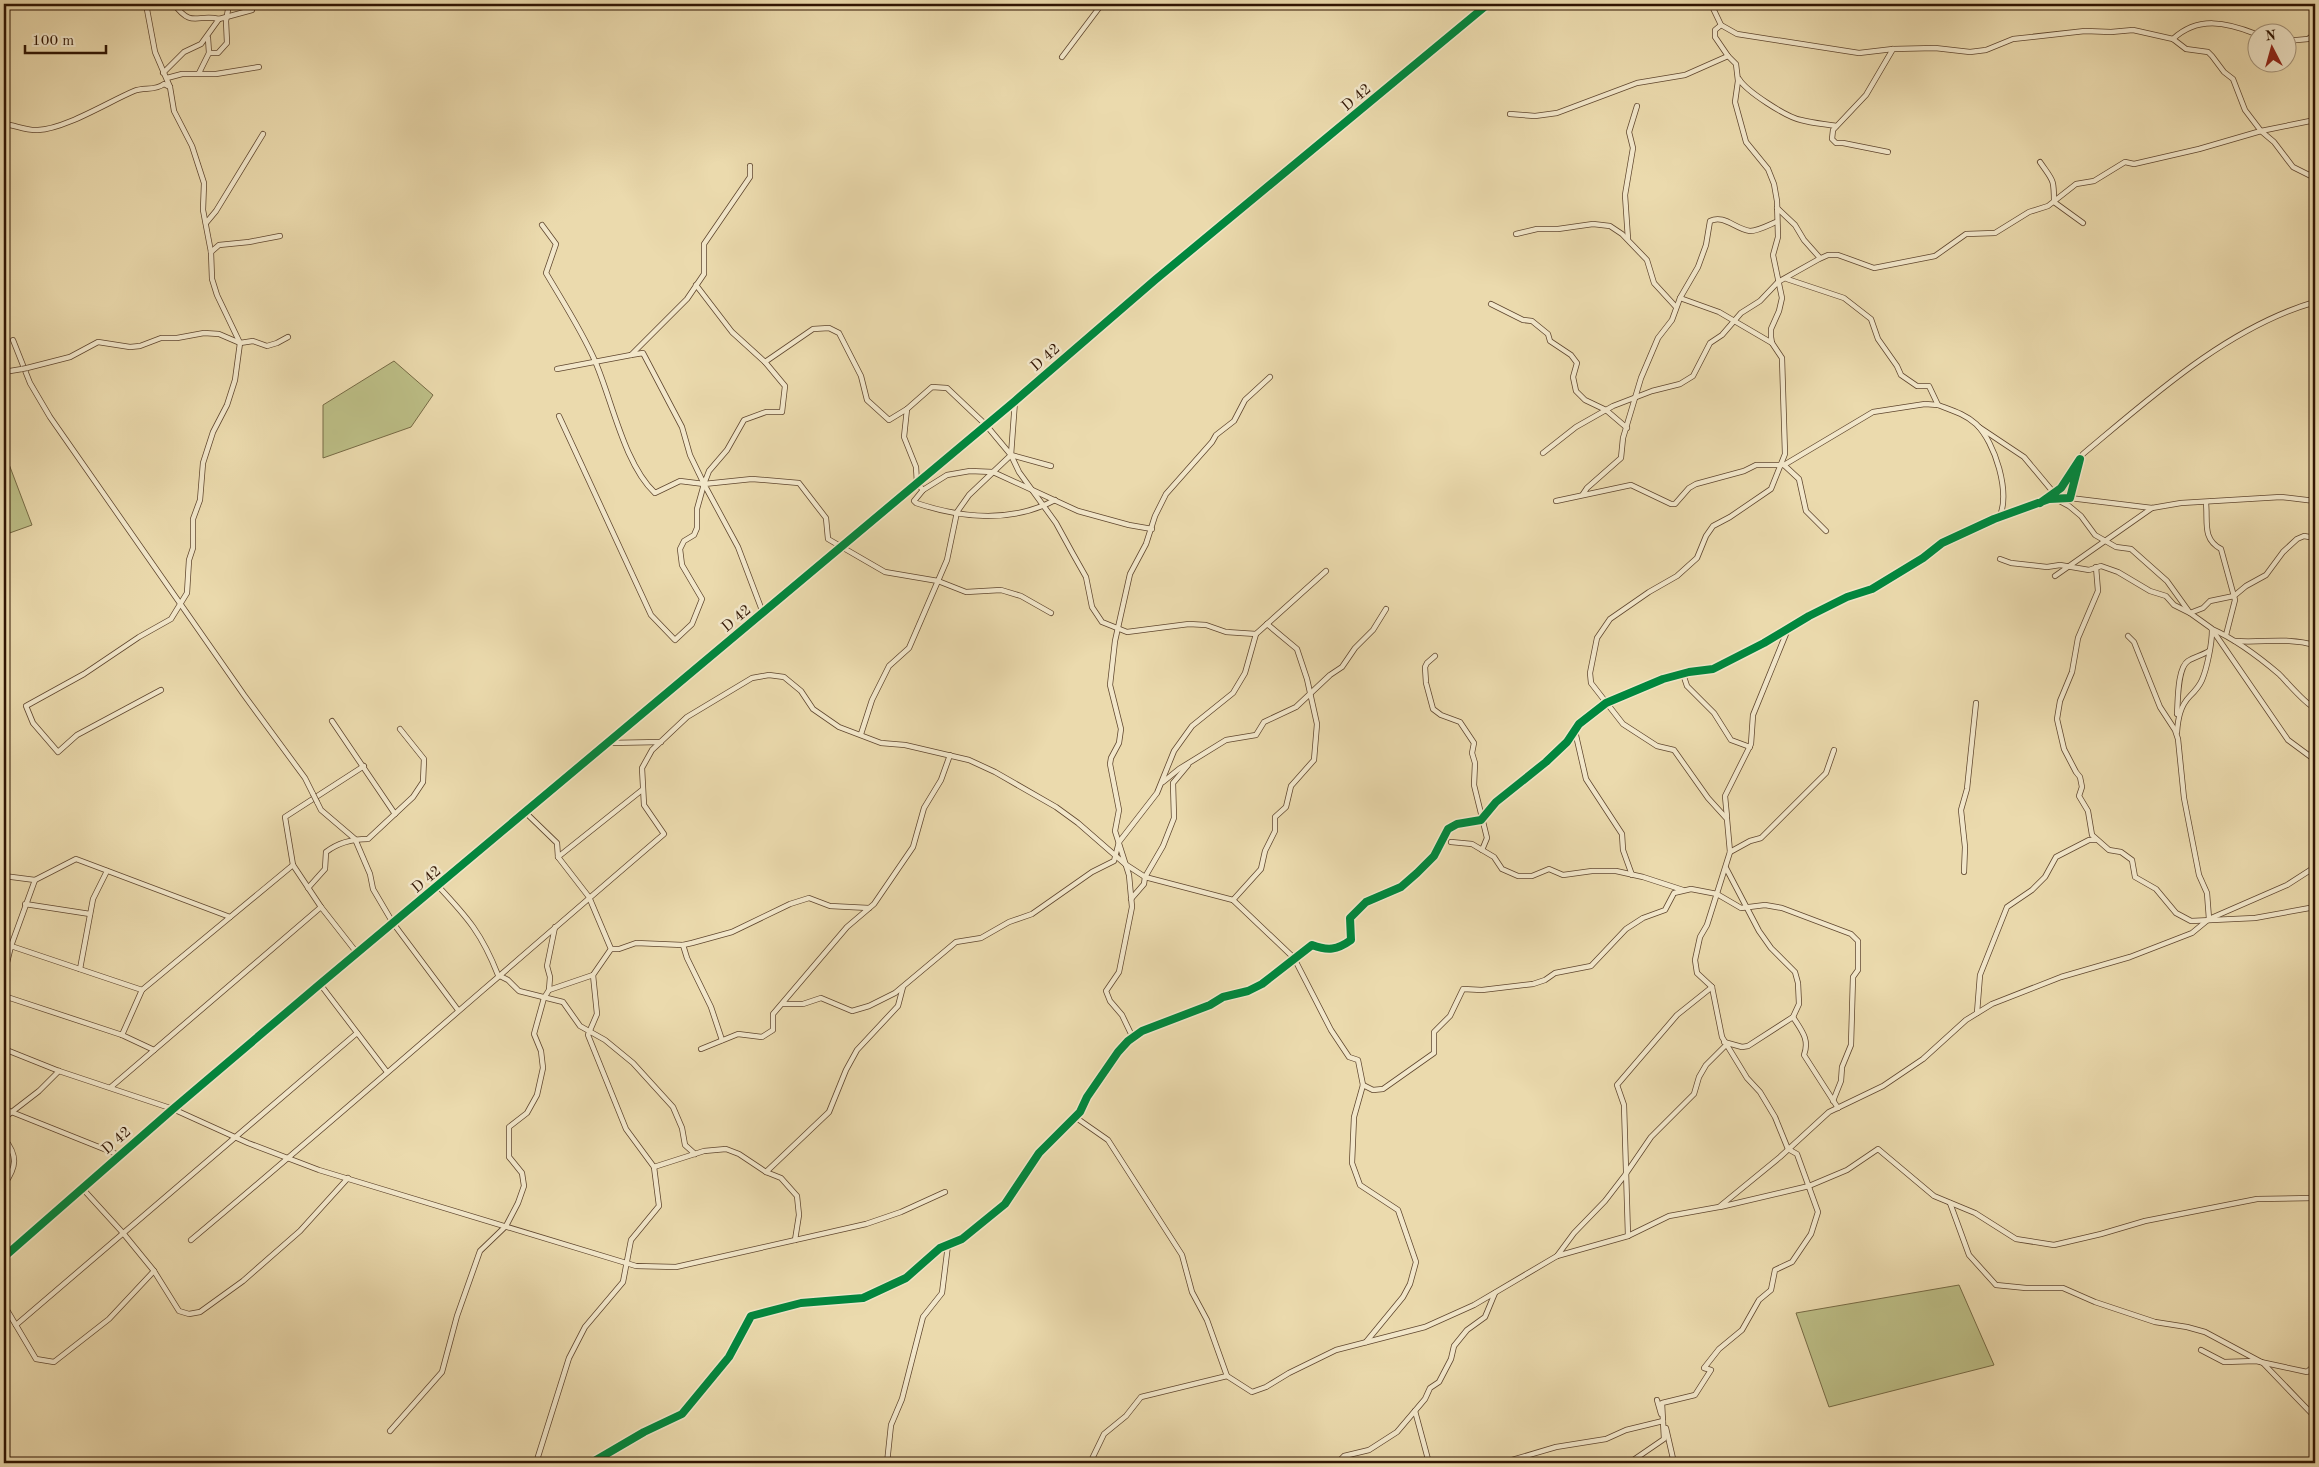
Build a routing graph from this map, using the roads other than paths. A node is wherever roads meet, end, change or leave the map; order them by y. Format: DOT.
graph roads {
  1 [pos="146,4"];
  2 [pos="174,4"];
  3 [pos="229,4"];
  4 [pos="1102,4"];
  5 [pos="1488,4"];
  6 [pos="1711,4"];
  7 [pos="252,10"];
  8 [pos="227,18"];
  9 [pos="219,19"];
  10 [pos="1721,25"];
  11 [pos="2246,31"];
  12 [pos="2315,34"];
  13 [pos="208,37"];
  14 [pos="2173,39"];
  15 [pos="2296,40"];
  16 [pos="1893,49"];
  17 [pos="209,53"];
  18 [pos="1728,56"];
  19 [pos="1062,57"];
  20 [pos="259,67"];
  21 [pos="163,73"];
  22 [pos="199,74"];
  23 [pos="167,78"];
  24 [pos="1738,78"];
  25 [pos="170,87"];
  26 [pos="1637,106"];
  27 [pos="1510,114"];
  28 [pos="2315,120"];
  29 [pos="4,124"];
  30 [pos="1836,126"];
  31 [pos="2261,131"];
  32 [pos="263,134"];
  33 [pos="1888,152"];
  34 [pos="2040,162"];
  35 [pos="750,166"];
  36 [pos="2315,178"];
  37 [pos="2054,202"];
  38 [pos="1777,208"];
  39 [pos="1776,222"];
  40 [pos="2083,222"];
  41 [pos="206,223"];
  42 [pos="542,225"];
  43 [pos="1516,234"];
  44 [pos="280,236"];
  45 [pos="1628,241"];
  46 [pos="211,252"];
  47 [pos="1820,258"];
  48 [pos="1786,279"];
  49 [pos="1778,282"];
  50 [pos="696,285"];
  51 [pos="1680,298"];
  52 [pos="2315,302"];
  53 [pos="1491,304"];
  54 [pos="1676,307"];
  55 [pos="1733,322"];
  56 [pos="288,337"];
  57 [pos="13,340"];
  58 [pos="240,343"];
  59 [pos="1772,343"];
  60 [pos="631,355"];
  61 [pos="595,361"];
  62 [pos="765,362"];
  63 [pos="557,369"];
  64 [pos="4,372"];
  65 [pos="1270,377"];
  66 [pos="1635,398"];
  67 [pos="1015,401"];
  68 [pos="1938,405"];
  69 [pos="907,410"];
  70 [pos="1606,410"];
  71 [pos="559,416"];
  72 [pos="986,425"];
  73 [pos="1977,425"];
  74 [pos="1626,428"];
  75 [pos="1543,453"];
  76 [pos="1011,455"];
  77 [pos="2080,459"];
  78 [pos="1782,465"];
  79 [pos="1051,466"];
  80 [pos="992,472"];
  81 [pos="917,483"];
  82 [pos="704,484"];
  83 [pos="923,490"];
  84 [pos="1033,490"];
  85 [pos="1583,494"];
  86 [pos="2054,496"];
  87 [pos="2070,498"];
  88 [pos="1055,500"];
  89 [pos="1556,501"];
  90 [pos="2315,501"];
  91 [pos="2206,503"];
  92 [pos="1044,506"];
  93 [pos="2152,508"];
  94 [pos="957,512"];
  95 [pos="1999,518"];
  96 [pos="1152,529"];
  97 [pos="1826,531"];
  98 [pos="2315,538"];
  99 [pos="2106,541"];
  100 [pos="840,548"];
  101 [pos="2000,559"];
  102 [pos="2068,567"];
  103 [pos="2096,567"];
  104 [pos="1326,571"];
  105 [pos="2055,576"];
  106 [pos="938,580"];
  107 [pos="2234,596"];
  108 [pos="181,602"];
  109 [pos="1386,609"];
  110 [pos="763,613"];
  111 [pos="1051,613"];
  112 [pos="2190,613"];
  113 [pos="1268,624"];
  114 [pos="1116,628"];
  115 [pos="1789,628"];
  116 [pos="2212,629"];
  117 [pos="1256,634"];
  118 [pos="2226,635"];
  119 [pos="2128,636"];
  120 [pos="2234,641"];
  121 [pos="2315,644"];
  122 [pos="2210,651"];
  123 [pos="1435,656"];
  124 [pos="1683,674"];
  125 [pos="161,690"];
  126 [pos="1311,694"];
  127 [pos="1606,703"];
  128 [pos="1976,703"];
  129 [pos="2315,708"];
  130 [pos="332,721"];
  131 [pos="2178,723"];
  132 [pos="400,729"];
  133 [pos="1575,731"];
  134 [pos="861,734"];
  135 [pos="2177,736"];
  136 [pos="661,742"];
  137 [pos="609,743"];
  138 [pos="1750,747"];
  139 [pos="1834,750"];
  140 [pos="950,756"];
  141 [pos="2315,760"];
  142 [pos="1190,763"];
  143 [pos="364,766"];
  144 [pos="1162,783"];
  145 [pos="642,790"];
  146 [pos="526,813"];
  147 [pos="395,814"];
  148 [pos="1728,819"];
  149 [pos="1481,820"];
  150 [pos="355,839"];
  151 [pos="2096,840"];
  152 [pos="1119,842"];
  153 [pos="1451,842"];
  154 [pos="1482,850"];
  155 [pos="1730,852"];
  156 [pos="1115,854"];
  157 [pos="558,857"];
  158 [pos="1125,864"];
  159 [pos="293,865"];
  160 [pos="2315,867"];
  161 [pos="1726,868"];
  162 [pos="107,871"];
  163 [pos="1964,872"];
  164 [pos="1632,874"];
  165 [pos="4,876"];
  166 [pos="1145,877"];
  167 [pos="34,880"];
  168 [pos="438,886"];
  169 [pos="308,888"];
  170 [pos="1684,891"];
  171 [pos="1718,894"];
  172 [pos="589,898"];
  173 [pos="1131,899"];
  174 [pos="1233,900"];
  175 [pos="25,904"];
  176 [pos="1747,906"];
  177 [pos="320,907"];
  178 [pos="2315,907"];
  179 [pos="869,908"];
  180 [pos="90,914"];
  181 [pos="230,917"];
  182 [pos="2209,919"];
  183 [pos="394,923"];
  184 [pos="555,927"];
  185 [pos="683,945"];
  186 [pos="11,946"];
  187 [pos="610,949"];
  188 [pos="357,953"];
  189 [pos="1294,958"];
  190 [pos="80,968"];
  191 [pos="4,975"];
  192 [pos="498,975"];
  193 [pos="593,975"];
  194 [pos="320,984"];
  195 [pos="904,986"];
  196 [pos="1712,987"];
  197 [pos="142,990"];
  198 [pos="549,990"];
  199 [pos="4,996"];
  200 [pos="544,998"];
  201 [pos="783,1004"];
  202 [pos="458,1010"];
  203 [pos="1977,1013"];
  204 [pos="1793,1017"];
  205 [pos="590,1030"];
  206 [pos="357,1033"];
  207 [pos="122,1035"];
  208 [pos="1134,1038"];
  209 [pos="722,1040"];
  210 [pos="1725,1043"];
  211 [pos="4,1049"];
  212 [pos="701,1049"];
  213 [pos="154,1050"];
  214 [pos="59,1071"];
  215 [pos="387,1072"];
  216 [pos="1363,1085"];
  217 [pos="111,1087"];
  218 [pos="1833,1101"];
  219 [pos="1838,1108"];
  220 [pos="4,1109"];
  221 [pos="172,1109"];
  222 [pos="12,1112"];
  223 [pos="1075,1117"];
  224 [pos="4,1118"];
  225 [pos="235,1137"];
  226 [pos="4,1138"];
  227 [pos="1788,1149"];
  228 [pos="695,1154"];
  229 [pos="119,1155"];
  230 [pos="289,1158"];
  231 [pos="654,1167"];
  232 [pos="766,1172"];
  233 [pos="1625,1175"];
  234 [pos="348,1178"];
  235 [pos="4,1185"];
  236 [pos="1809,1186"];
  237 [pos="82,1187"];
  238 [pos="945,1192"];
  239 [pos="2315,1198"];
  240 [pos="1950,1204"];
  241 [pos="1719,1207"];
  242 [pos="506,1226"];
  243 [pos="123,1233"];
  244 [pos="1628,1236"];
  245 [pos="191,1240"];
  246 [pos="795,1240"];
  247 [pos="948,1245"];
  248 [pos="1558,1256"];
  249 [pos="4,1257"];
  250 [pos="627,1263"];
  251 [pos="154,1271"];
  252 [pos="1494,1293"];
  253 [pos="4,1305"];
  254 [pos="16,1325"];
  255 [pos="1366,1342"];
  256 [pos="2201,1350"];
  257 [pos="2263,1363"];
  258 [pos="2315,1365"];
  259 [pos="1227,1376"];
  260 [pos="1657,1400"];
  261 [pos="1415,1411"];
  262 [pos="2315,1418"];
  263 [pos="1664,1422"];
  264 [pos="390,1430"];
  265 [pos="536,1463"];
  266 [pos="591,1463"];
  267 [pos="887,1463"];
  268 [pos="1090,1463"];
  269 [pos="1337,1463"];
  270 [pos="1429,1463"];
  271 [pos="1502,1463"];
  272 [pos="1629,1463"];
  273 [pos="1674,1463"];
  1 -- 21 [label="street"];
  2 -- 9 [label="street"];
  3 -- 8 [label="street"];
  4 -- 19 [label="street"];
  5 -- 67 [label="street, D 42 / D 42"];
  6 -- 10 [label="street"];
  7 -- 8 [label="street"];
  8 -- 9 [label="street"];
  8 -- 17 [label="street"];
  9 -- 13 [label="street"];
  10 -- 16 [label="street"];
  10 -- 18 [label="street"];
  11 -- 14 [label="street"];
  12 -- 15 [label="street"];
  13 -- 17 [label="street"];
  13 -- 21 [label="street"];
  14 -- 16 [label="street"];
  14 -- 31 [label="street"];
  16 -- 30 [label="street"];
  17 -- 22 [label="street"];
  18 -- 24 [label="street"];
  18 -- 27 [label="street"];
  20 -- 22 [label="street"];
  21 -- 23 [label="street"];
  22 -- 23 [label="street"];
  23 -- 25 [label="street"];
  24 -- 30 [label="street"];
  24 -- 38 [label="street"];
  25 -- 29 [label="street"];
  25 -- 41 [label="street"];
  26 -- 45 [label="street"];
  28 -- 31 [label="street"];
  30 -- 33 [label="street"];
  31 -- 36 [label="street"];
  31 -- 37 [label="street"];
  32 -- 41 [label="street"];
  34 -- 37 [label="street"];
  35 -- 50 [label="street"];
  37 -- 40 [label="street"];
  37 -- 47 [label="street"];
  38 -- 39 [label="street"];
  38 -- 47 [label="street"];
  39 -- 49 [label="street"];
  39 -- 51 [label="street"];
  41 -- 46 [label="street"];
  42 -- 61 [label="street"];
  43 -- 45 [label="street"];
  44 -- 46 [label="street"];
  45 -- 54 [label="street"];
  46 -- 58 [label="street"];
  47 -- 48 [label="street"];
  48 -- 49 [label="street"];
  48 -- 68 [label="street"];
  49 -- 55 [label="street"];
  49 -- 59 [label="street"];
  50 -- 60 [label="street"];
  50 -- 62 [label="street"];
  51 -- 54 [label="street"];
  51 -- 55 [label="street"];
  52 -- 77 [label="street"];
  53 -- 70 [label="street"];
  54 -- 66 [label="street"];
  55 -- 59 [label="street"];
  55 -- 66 [label="street"];
  56 -- 58 [label="street"];
  57 -- 108 [label="street"];
  58 -- 64 [label="street"];
  58 -- 108 [label="street"];
  59 -- 78 [label="street"];
  60 -- 61 [label="street"];
  60 -- 82 [label="street"];
  61 -- 63 [label="street"];
  61 -- 82 [label="street"];
  62 -- 69 [label="street"];
  62 -- 82 [label="street"];
  65 -- 96 [label="street"];
  66 -- 70 [label="street"];
  66 -- 74 [label="street"];
  67 -- 72 [label="street, D 42 / D 42"];
  67 -- 76 [label="street"];
  68 -- 73 [label="street"];
  68 -- 78 [label="street"];
  69 -- 72 [label="street"];
  69 -- 81 [label="street"];
  70 -- 74 [label="street"];
  70 -- 75 [label="street"];
  71 -- 82 [label="street"];
  72 -- 76 [label="street"];
  72 -- 81 [label="street, D 42 / D 42"];
  73 -- 86 [label="street"];
  73 -- 95 [label="street"];
  74 -- 85 [label="street"];
  76 -- 79 [label="street"];
  76 -- 80 [label="street"];
  76 -- 84 [label="street"];
  77 -- 86 [label="street"];
  77 -- 87 [label="street"];
  78 -- 85 [label="street"];
  78 -- 97 [label="street"];
  78 -- 127 [label="street"];
  80 -- 83 [label="street"];
  80 -- 84 [label="street"];
  80 -- 94 [label="street"];
  81 -- 83 [label="street"];
  81 -- 100 [label="street, D 42 / D 42"];
  82 -- 100 [label="street"];
  82 -- 110 [label="street"];
  83 -- 94 [label="street"];
  84 -- 88 [label="street"];
  84 -- 92 [label="street"];
  85 -- 89 [label="street"];
  86 -- 87 [label="street"];
  86 -- 95 [label="street"];
  86 -- 99 [label="street"];
  87 -- 93 [label="street"];
  88 -- 92 [label="street"];
  88 -- 96 [label="street"];
  90 -- 91 [label="street"];
  91 -- 93 [label="street"];
  91 -- 107 [label="street"];
  92 -- 94 [label="street"];
  92 -- 114 [label="street"];
  93 -- 99 [label="street"];
  94 -- 106 [label="street"];
  95 -- 115 [label="street"];
  96 -- 114 [label="street"];
  98 -- 107 [label="street"];
  99 -- 102 [label="street"];
  99 -- 112 [label="street"];
  100 -- 106 [label="street"];
  100 -- 110 [label="street, D 42 / D 42"];
  101 -- 102 [label="street"];
  102 -- 103 [label="street"];
  102 -- 105 [label="street"];
  103 -- 112 [label="street"];
  103 -- 151 [label="street"];
  104 -- 113 [label="street"];
  106 -- 111 [label="street"];
  106 -- 134 [label="street"];
  107 -- 112 [label="street"];
  107 -- 118 [label="street"];
  108 -- 125 [label="street"];
  108 -- 150 [label="street, bridge"];
  109 -- 126 [label="street"];
  110 -- 137 [label="street, D 42 / D 42"];
  112 -- 116 [label="street"];
  113 -- 117 [label="street"];
  113 -- 126 [label="street"];
  114 -- 117 [label="street"];
  114 -- 152 [label="street"];
  115 -- 124 [label="street"];
  115 -- 138 [label="street"];
  116 -- 118 [label="street"];
  116 -- 122 [label="street"];
  116 -- 141 [label="street"];
  117 -- 144 [label="street"];
  118 -- 120 [label="street"];
  119 -- 135 [label="street"];
  120 -- 121 [label="street"];
  120 -- 129 [label="street"];
  122 -- 131 [label="street"];
  122 -- 131 [label="street"];
  123 -- 149 [label="street"];
  124 -- 127 [label="street"];
  124 -- 138 [label="street"];
  126 -- 142 [label="street"];
  126 -- 174 [label="street"];
  127 -- 133 [label="street"];
  127 -- 148 [label="street"];
  128 -- 163 [label="street"];
  130 -- 143 [label="street"];
  131 -- 135 [label="street"];
  132 -- 147 [label="street"];
  133 -- 149 [label="street"];
  133 -- 164 [label="street"];
  134 -- 136 [label="street"];
  134 -- 140 [label="street"];
  135 -- 182 [label="street"];
  136 -- 137 [label="street"];
  136 -- 145 [label="street"];
  137 -- 146 [label="street, D 42 / D 42"];
  138 -- 148 [label="street"];
  139 -- 155 [label="street"];
  140 -- 156 [label="street"];
  140 -- 179 [label="street"];
  142 -- 144 [label="street"];
  142 -- 166 [label="street"];
  143 -- 147 [label="street"];
  143 -- 159 [label="street"];
  144 -- 152 [label="street"];
  145 -- 157 [label="street"];
  145 -- 172 [label="street"];
  146 -- 157 [label="street"];
  146 -- 168 [label="street, D 42 / D 42"];
  147 -- 150 [label="street"];
  148 -- 155 [label="street"];
  149 -- 154 [label="street"];
  149 -- 189 [label="street"];
  150 -- 169 [label="street"];
  150 -- 183 [label="street"];
  151 -- 182 [label="street"];
  151 -- 203 [label="street"];
  152 -- 156 [label="street"];
  152 -- 158 [label="street"];
  153 -- 154 [label="street"];
  154 -- 164 [label="street"];
  155 -- 161 [label="street"];
  156 -- 158 [label="street"];
  156 -- 195 [label="street"];
  157 -- 172 [label="street"];
  158 -- 166 [label="street"];
  158 -- 173 [label="street"];
  159 -- 169 [label="street"];
  159 -- 181 [label="street"];
  160 -- 182 [label="street"];
  161 -- 171 [label="street"];
  161 -- 176 [label="street"];
  162 -- 167 [label="street"];
  162 -- 180 [label="street"];
  162 -- 181 [label="street"];
  164 -- 170 [label="street"];
  165 -- 167 [label="street"];
  166 -- 173 [label="street"];
  166 -- 174 [label="street"];
  167 -- 175 [label="street"];
  168 -- 183 [label="street, D 42 / D 42"];
  168 -- 192 [label="street"];
  169 -- 177 [label="street"];
  170 -- 171 [label="street"];
  170 -- 216 [label="street"];
  171 -- 176 [label="street"];
  171 -- 196 [label="street"];
  172 -- 184 [label="street"];
  172 -- 187 [label="street"];
  173 -- 208 [label="street"];
  174 -- 189 [label="street"];
  175 -- 180 [label="street"];
  175 -- 186 [label="street"];
  176 -- 204 [label="street"];
  176 -- 218 [label="street"];
  177 -- 188 [label="street"];
  177 -- 213 [label="street"];
  178 -- 182 [label="street"];
  179 -- 185 [label="street"];
  179 -- 201 [label="street"];
  180 -- 190 [label="street"];
  181 -- 197 [label="street"];
  182 -- 203 [label="street"];
  183 -- 188 [label="street, D 42 / D 42"];
  183 -- 202 [label="street"];
  184 -- 192 [label="street"];
  184 -- 198 [label="street"];
  185 -- 187 [label="street"];
  185 -- 209 [label="street"];
  186 -- 190 [label="street"];
  186 -- 191 [label="street"];
  187 -- 193 [label="street"];
  188 -- 194 [label="street, D 42 / D 42"];
  189 -- 208 [label="street"];
  189 -- 216 [label="street"];
  190 -- 197 [label="street"];
  192 -- 200 [label="street"];
  192 -- 202 [label="street"];
  193 -- 198 [label="street"];
  193 -- 205 [label="street"];
  194 -- 206 [label="street"];
  194 -- 221 [label="street, D 42 / D 42"];
  195 -- 201 [label="street"];
  195 -- 232 [label="street"];
  196 -- 210 [label="street"];
  196 -- 233 [label="street"];
  197 -- 207 [label="street"];
  198 -- 200 [label="street"];
  199 -- 207 [label="street"];
  200 -- 205 [label="street"];
  200 -- 242 [label="street"];
  201 -- 209 [label="street"];
  202 -- 215 [label="street"];
  203 -- 219 [label="street"];
  204 -- 210 [label="street"];
  204 -- 218 [label="street"];
  205 -- 228 [label="street"];
  205 -- 231 [label="street"];
  206 -- 215 [label="street"];
  206 -- 225 [label="street"];
  207 -- 213 [label="street"];
  208 -- 223 [label="street"];
  209 -- 212 [label="street"];
  210 -- 227 [label="street"];
  210 -- 233 [label="street"];
  211 -- 214 [label="street"];
  213 -- 217 [label="street"];
  214 -- 217 [label="street"];
  214 -- 222 [label="street"];
  215 -- 230 [label="street"];
  216 -- 255 [label="street"];
  217 -- 221 [label="street"];
  218 -- 219 [label="street"];
  219 -- 227 [label="street"];
  220 -- 222 [label="street"];
  221 -- 225 [label="street"];
  221 -- 229 [label="street, D 42 / D 42"];
  222 -- 224 [label="street"];
  222 -- 229 [label="street"];
  223 -- 247 [label="street"];
  223 -- 259 [label="street"];
  225 -- 230 [label="street"];
  225 -- 243 [label="street"];
  226 -- 235 [label="street"];
  227 -- 236 [label="street"];
  227 -- 241 [label="street"];
  228 -- 231 [label="street"];
  228 -- 232 [label="street"];
  229 -- 237 [label="street, D 42 / D 42"];
  230 -- 234 [label="street"];
  230 -- 245 [label="street"];
  231 -- 250 [label="street"];
  232 -- 246 [label="street"];
  233 -- 244 [label="street"];
  233 -- 248 [label="street"];
  234 -- 242 [label="street"];
  234 -- 251 [label="street"];
  236 -- 240 [label="street"];
  236 -- 241 [label="street"];
  236 -- 263 [label="street"];
  237 -- 243 [label="street"];
  237 -- 249 [label="street, D 42 / D 42"];
  238 -- 246 [label="street"];
  239 -- 240 [label="street"];
  240 -- 257 [label="street"];
  241 -- 244 [label="street"];
  242 -- 250 [label="street"];
  242 -- 264 [label="street"];
  243 -- 251 [label="street"];
  243 -- 254 [label="street"];
  244 -- 248 [label="street"];
  246 -- 250 [label="street"];
  247 -- 266 [label="street"];
  247 -- 267 [label="street"];
  248 -- 252 [label="street"];
  250 -- 265 [label="street"];
  251 -- 254 [label="street"];
  252 -- 255 [label="street"];
  252 -- 261 [label="street"];
  253 -- 254 [label="street"];
  255 -- 259 [label="street"];
  256 -- 257 [label="street"];
  257 -- 258 [label="street"];
  257 -- 262 [label="street"];
  259 -- 268 [label="street"];
  260 -- 263 [label="street"];
  261 -- 269 [label="street"];
  261 -- 270 [label="street"];
  263 -- 271 [label="street"];
  263 -- 272 [label="street"];
  263 -- 273 [label="street"];
}
